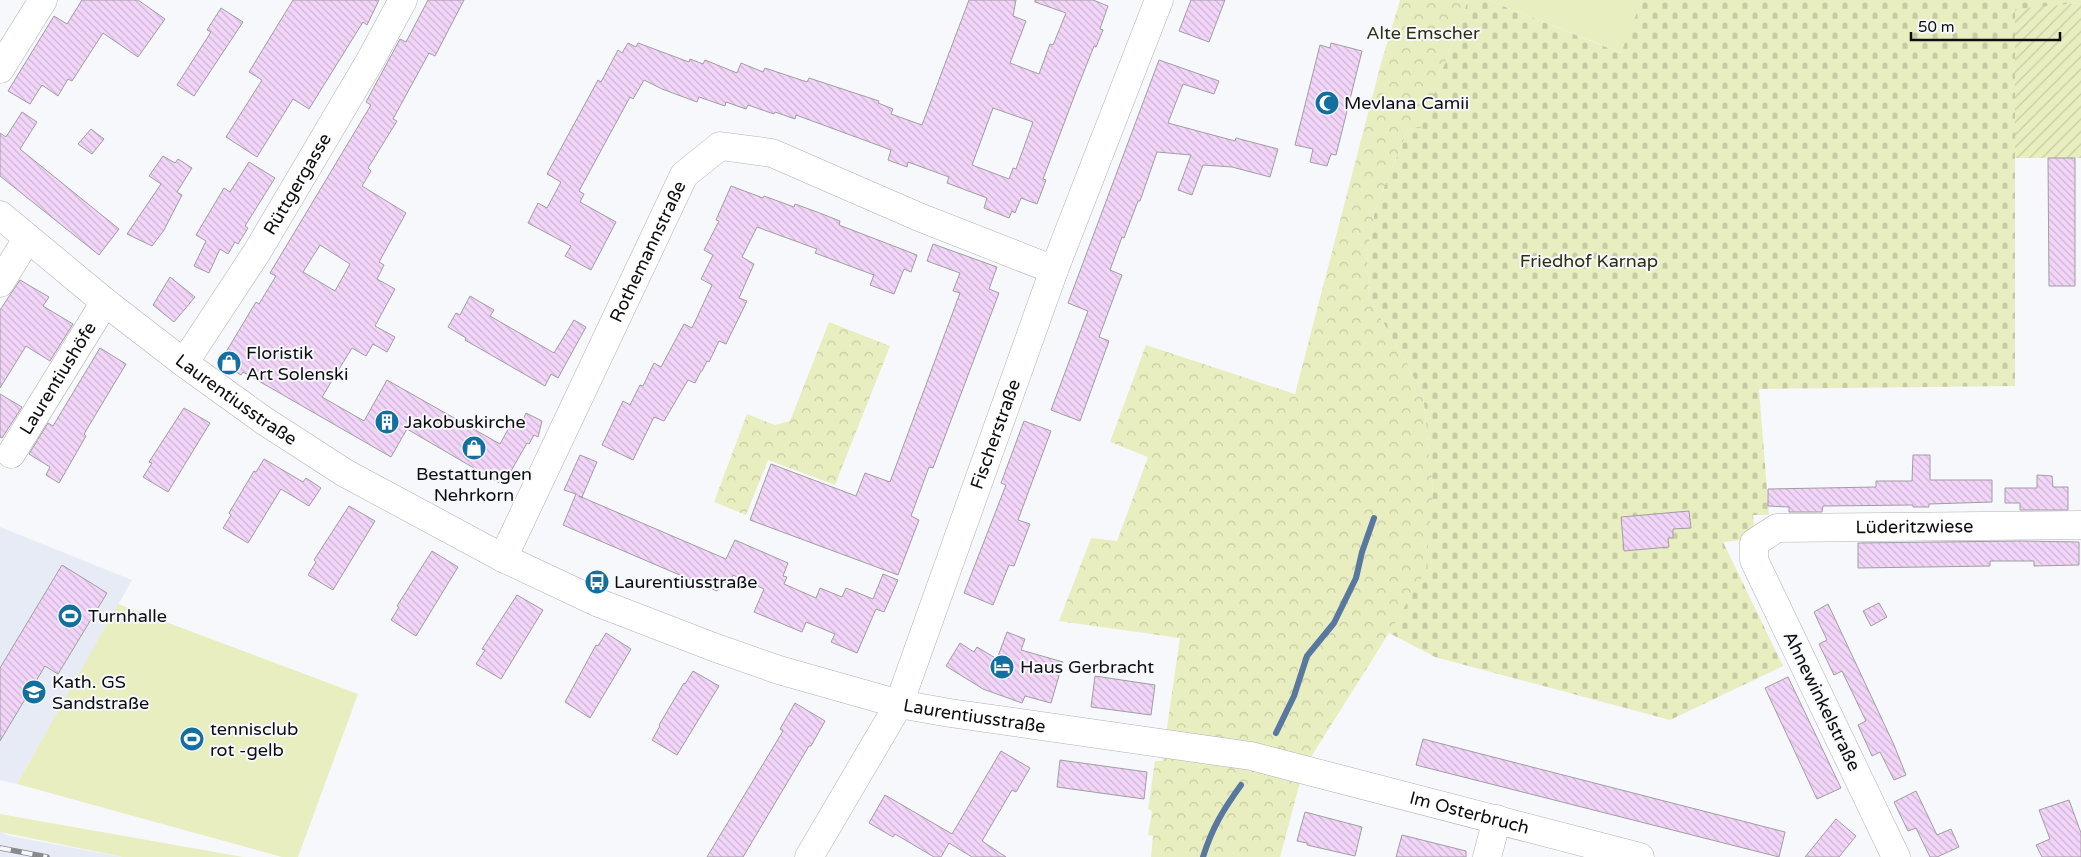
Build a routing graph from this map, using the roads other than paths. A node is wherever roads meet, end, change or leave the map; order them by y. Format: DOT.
graph roads {
  1 [pos="44,0"];
  2 [pos="403,0"];
  3 [pos="1159,0"];
  4 [pos="0,69"];
  5 [pos="0,215"];
  6 [pos="27,239"];
  7 [pos="1054,270"];
  8 [pos="0,283"];
  9 [pos="105,302"];
  10 [pos="184,363"];
  11 [pos="11,454"];
  12 [pos="2081,525"];
  13 [pos="1754,543"];
  14 [pos="503,558"];
  15 [pos="900,704"];
  16 [pos="1300,768"];
  17 [pos="1497,819"];
  18 [pos="809,857"];
  19 [pos="1487,857"];
  20 [pos="1640,857"];
  21 [pos="1896,857"];
  1 -- 4 [label="street"];
  2 -- 10 [label="street, Rüttgergasse"];
  3 -- 7 [label="street, Fischerstraße"];
  5 -- 6 [label="street, Laurentiusstraße"];
  6 -- 8 [label="street"];
  6 -- 9 [label="street, Laurentiusstraße"];
  7 -- 14 [label="street, Rothemannstraße"];
  7 -- 15 [label="street, Fischerstraße"];
  9 -- 10 [label="street, Laurentiusstraße"];
  9 -- 11 [label="street, Laurentiushöfe"];
  10 -- 14 [label="street, Laurentiusstraße"];
  12 -- 13 [label="street, Lüderitzwiese"];
  13 -- 21 [label="street, Ahnewinkelstraße"];
  14 -- 15 [label="street, Laurentiusstraße"];
  15 -- 16 [label="street, Laurentiusstraße"];
  15 -- 18 [label="street, Fischerstraße"];
  16 -- 17 [label="street, Im Osterbruch"];
  17 -- 19 [label="street"];
  17 -- 20 [label="street, Im Osterbruch"];
}
